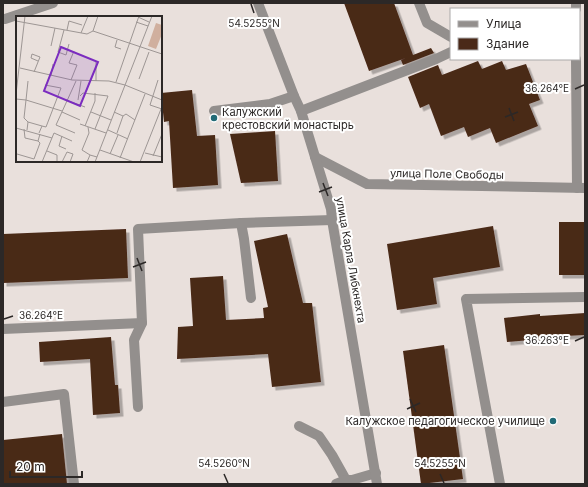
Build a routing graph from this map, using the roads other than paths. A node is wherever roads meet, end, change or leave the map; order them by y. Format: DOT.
graph roads {
  1 [pos="52,3"];
  2 [pos="258,3"];
  3 [pos="419,3"];
  4 [pos="5,19"];
  5 [pos="450,36"];
  6 [pos="450,52"];
  7 [pos="576,60"];
  8 [pos="294,96"];
  9 [pos="214,111"];
  10 [pos="301,111"];
  11 [pos="316,157"];
  12 [pos="581,188"];
  13 [pos="332,220"];
  14 [pos="241,223"];
  15 [pos="585,297"];
  16 [pos="251,298"];
  17 [pos="142,322"];
  18 [pos="3,330"];
  19 [pos="3,402"];
  20 [pos="138,407"];
  21 [pos="299,426"];
  22 [pos="376,473"];
  23 [pos="341,482"];
  24 [pos="74,484"];
  25 [pos="377,484"];
  26 [pos="500,484"];
  1 -- 4 [label="street"];
  2 -- 8 [label="street, улица Карла Либкнехта"];
  3 -- 5 [label="street"];
  6 -- 10 [label="street"];
  7 -- 12 [label="street"];
  8 -- 9 [label="street"];
  8 -- 10 [label="street, улица Карла Либкнехта"];
  10 -- 11 [label="street, улица Карла Либкнехта"];
  11 -- 12 [label="street, улица Поле Свободы"];
  11 -- 13 [label="street, улица Карла Либкнехта"];
  13 -- 14 [label="street"];
  13 -- 22 [label="street, улица Карла Либкнехта"];
  14 -- 16 [label="street"];
  14 -- 17 [label="street"];
  15 -- 26 [label="street"];
  17 -- 18 [label="street"];
  17 -- 20 [label="street"];
  19 -- 24 [label="street"];
  21 -- 23 [label="street"];
  22 -- 23 [label="street"];
  22 -- 25 [label="street, улица Карла Либкнехта"];
}
